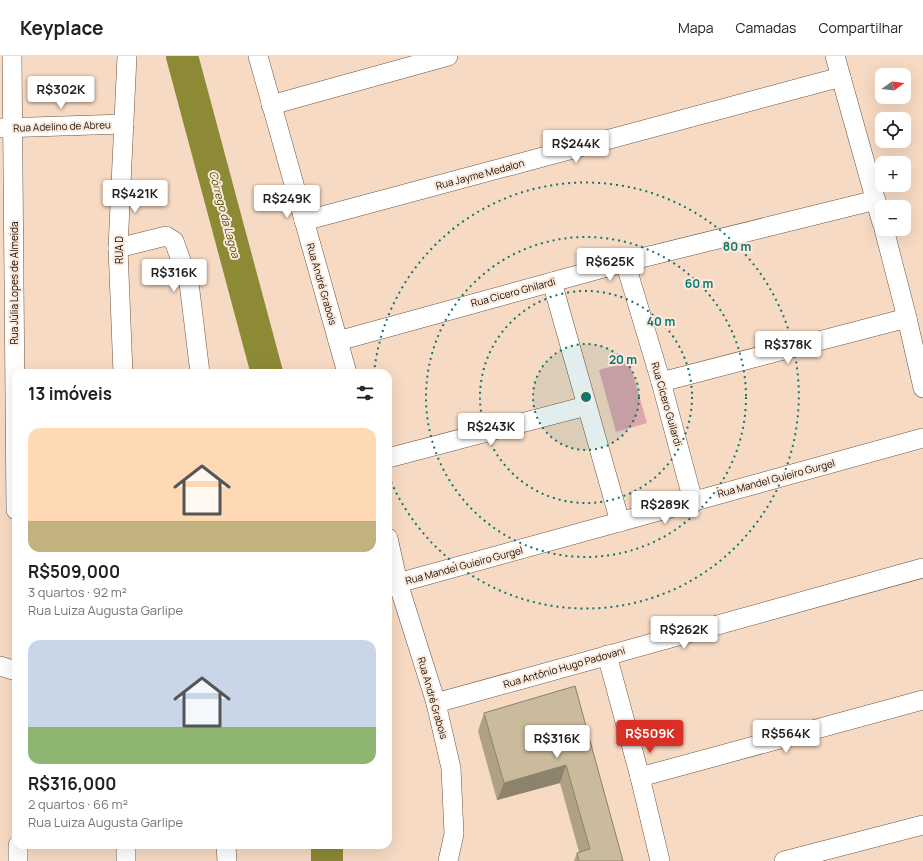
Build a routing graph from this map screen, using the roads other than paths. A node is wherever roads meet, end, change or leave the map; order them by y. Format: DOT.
graph roads {
  1 [pos="12,56"];
  2 [pos="127,56"];
  3 [pos="258,56"];
  4 [pos="448,56"];
  5 [pos="835,56"];
  6 [pos="841,77"];
  7 [pos="271,105"];
  8 [pos="124,124"];
  9 [pos="6,128"];
  10 [pos="875,200"];
  11 [pos="876,200"];
  12 [pos="304,221"];
  13 [pos="886,236"];
  14 [pos="118,248"];
  15 [pos="625,262"];
  16 [pos="552,282"];
  17 [pos="908,318"];
  18 [pos="338,341"];
  19 [pos="12,369"];
  20 [pos="123,369"];
  21 [pos="200,369"];
  22 [pos="346,369"];
  23 [pos="662,382"];
  24 [pos="923,388"];
  25 [pos="586,406"];
  26 [pos="923,438"];
  27 [pos="392,457"];
  28 [pos="694,501"];
  29 [pos="620,522"];
  30 [pos="392,556"];
  31 [pos="923,568"];
  32 [pos="398,583"];
  33 [pos="607,655"];
  34 [pos="0,666"];
  35 [pos="12,670"];
  36 [pos="923,700"];
  37 [pos="436,703"];
  38 [pos="640,777"];
  39 [pos="923,825"];
  40 [pos="18,849"];
  41 [pos="126,849"];
  42 [pos="226,849"];
  43 [pos="18,861"];
  44 [pos="126,861"];
  45 [pos="227,861"];
  46 [pos="448,861"];
  47 [pos="660,861"];
  48 [pos="784,861"];
  1 -- 9 [label="street, Rua Júlia Lopes de Almeida"];
  2 -- 8 [label="street, RUA D"];
  3 -- 7 [label="street, Rua André Grabois"];
  4 -- 7 [label="street"];
  5 -- 6 [label="street"];
  6 -- 11 [label="street"];
  6 -- 12 [label="street, Rua Jayme Medalon"];
  7 -- 12 [label="street, Rua André Grabois"];
  8 -- 9 [label="street, Rua Adelino de Abreu"];
  8 -- 14 [label="street, RUA D"];
  9 -- 19 [label="street, Rua Júlia Lopes de Almeida"];
  10 -- 15 [label="street, Rua Cicero Ghilardi"];
  12 -- 18 [label="street, Rua André Grabois"];
  13 -- 17 [label="street"];
  14 -- 20 [label="street, RUA D"];
  14 -- 21 [label="street"];
  15 -- 16 [label="street, Rua Cicero Ghilardi"];
  15 -- 23 [label="street, Rua Cícero Guilardi"];
  16 -- 18 [label="street, Rua Cicero Ghilardi"];
  16 -- 25 [label="street"];
  17 -- 23 [label="street"];
  17 -- 24 [label="street"];
  18 -- 22 [label="street, Rua André Grabois"];
  23 -- 28 [label="street, Rua Cícero Guilardi"];
  25 -- 27 [label="street"];
  25 -- 29 [label="street"];
  26 -- 28 [label="street, Rua Mandel Guieiro Gurgel"];
  28 -- 29 [label="street, Rua Mandel Guieiro Gurgel"];
  29 -- 32 [label="street, Rua Mandel Guieiro Gurgel"];
  30 -- 32 [label="street, Rua André Grabois"];
  31 -- 33 [label="street, Rua Antônio Hugo Padovani"];
  32 -- 37 [label="street, Rua André Grabois"];
  33 -- 37 [label="street, Rua Antônio Hugo Padovani"];
  33 -- 38 [label="street"];
  34 -- 35 [label="street"];
  36 -- 38 [label="street"];
  37 -- 46 [label="street, Rua André Grabois"];
  38 -- 47 [label="street"];
  39 -- 48 [label="street"];
  40 -- 43 [label="street"];
  41 -- 44 [label="street"];
  42 -- 45 [label="street"];
}
